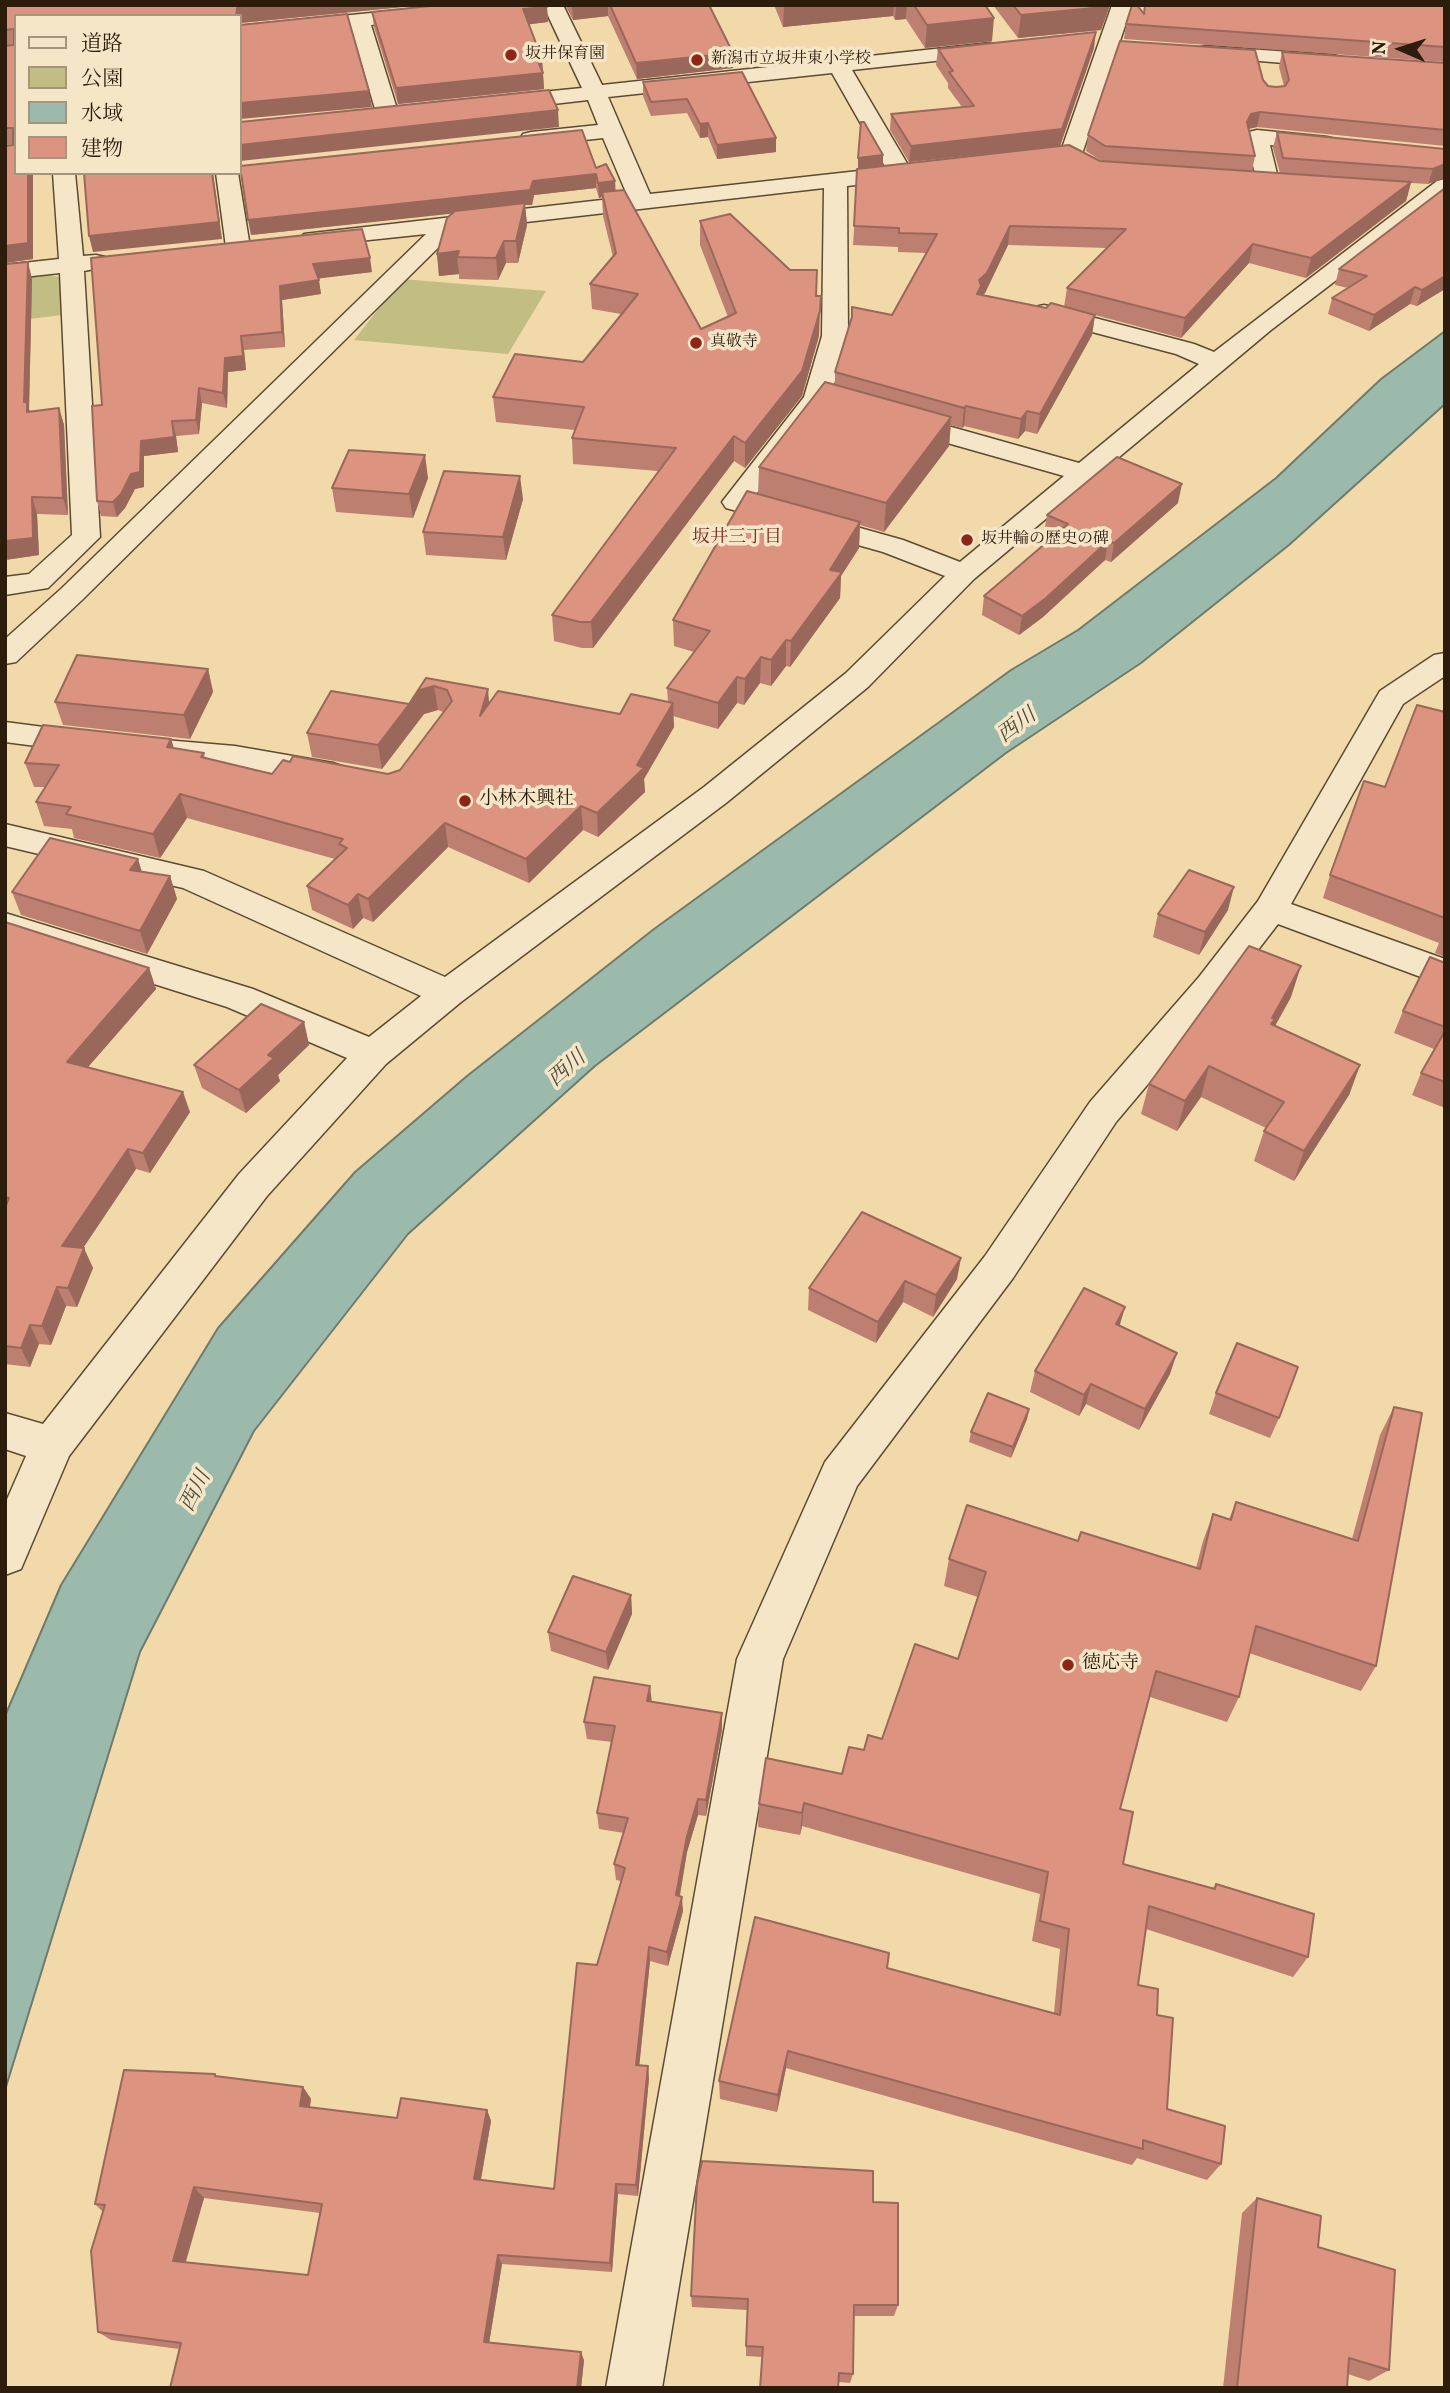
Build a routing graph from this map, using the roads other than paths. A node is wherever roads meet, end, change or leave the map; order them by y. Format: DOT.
graph roads {
  1 [pos="266,5"];
  2 [pos="518,5"];
  3 [pos="553,5"];
  4 [pos="1122,5"];
  5 [pos="405,11"];
  6 [pos="359,22"];
  7 [pos="994,26"];
  8 [pos="271,30"];
  9 [pos="242,32"];
  10 [pos="1102,41"];
  11 [pos="1134,48"];
  12 [pos="1185,51"];
  13 [pos="1262,55"];
  14 [pos="1354,62"];
  15 [pos="839,66"];
  16 [pos="1269,81"];
  17 [pos="596,93"];
  18 [pos="486,104"];
  19 [pos="363,117"];
  20 [pos="611,130"];
  21 [pos="515,141"];
  22 [pos="1351,146"];
  23 [pos="1005,161"];
  24 [pos="927,170"];
  25 [pos="901,173"];
  26 [pos="64,175"];
  27 [pos="227,175"];
  28 [pos="836,180"];
  29 [pos="1242,180"];
  30 [pos="1268,182"];
  31 [pos="1296,184"];
  32 [pos="1440,190"];
  33 [pos="1394,191"];
  34 [pos="642,202"];
  35 [pos="449,224"];
  36 [pos="291,241"];
  37 [pos="264,244"];
  38 [pos="238,247"];
  39 [pos="210,250"];
  40 [pos="114,260"];
  41 [pos="72,265"];
  42 [pos="5,272"];
  43 [pos="1023,307"];
  44 [pos="1217,363"];
  45 [pos="882,416"];
  46 [pos="1087,474"];
  47 [pos="964,573"];
  48 [pos="37,582"];
  49 [pos="5,586"];
  50 [pos="72,594"];
  51 [pos="5,655"];
  52 [pos="1445,662"];
  53 [pos="5,732"];
  54 [pos="365,779"];
  55 [pos="5,835"];
  56 [pos="1271,909"];
  57 [pos="5,925"];
  58 [pos="1445,973"];
  59 [pos="447,993"];
  60 [pos="373,1054"];
  61 [pos="5,1432"];
  62 [pos="52,1445"];
  63 [pos="5,1555"];
  64 [pos="634,2388"];
  1 -- 8 [label="street"];
  2 -- 5 [label="street"];
  3 -- 17 [label="street"];
  4 -- 10 [label="street"];
  5 -- 6 [label="street"];
  6 -- 8 [label="street"];
  6 -- 19 [label="street"];
  7 -- 15 [label="street"];
  8 -- 9 [label="street"];
  10 -- 11 [label="street"];
  10 -- 23 [label="street"];
  12 -- 13 [label="street"];
  13 -- 14 [label="street"];
  13 -- 16 [label="street"];
  15 -- 17 [label="street"];
  15 -- 25 [label="street"];
  17 -- 18 [label="street"];
  17 -- 20 [label="street"];
  20 -- 21 [label="street"];
  20 -- 34 [label="street"];
  22 -- 30 [label="street"];
  24 -- 25 [label="street"];
  25 -- 28 [label="street"];
  26 -- 41 [label="street"];
  27 -- 38 [label="street"];
  28 -- 34 [label="street"];
  28 -- 47 [label="street"];
  29 -- 30 [label="street"];
  30 -- 31 [label="street"];
  32 -- 33 [label="street"];
  32 -- 44 [label="street"];
  34 -- 35 [label="street"];
  35 -- 36 [label="street"];
  35 -- 50 [label="street"];
  37 -- 38 [label="street"];
  38 -- 39 [label="street"];
  40 -- 41 [label="street"];
  41 -- 42 [label="street"];
  41 -- 48 [label="street"];
  43 -- 44 [label="street"];
  44 -- 46 [label="street"];
  45 -- 46 [label="street"];
  46 -- 47 [label="street"];
  47 -- 59 [label="street"];
  48 -- 49 [label="street"];
  48 -- 50 [label="street"];
  50 -- 51 [label="street"];
  52 -- 56 [label="street"];
  53 -- 54 [label="street"];
  55 -- 59 [label="street"];
  56 -- 58 [label="street"];
  56 -- 64 [label="street"];
  57 -- 60 [label="street"];
  59 -- 60 [label="street"];
  60 -- 62 [label="street"];
  61 -- 62 [label="street"];
  62 -- 63 [label="street"];
}
